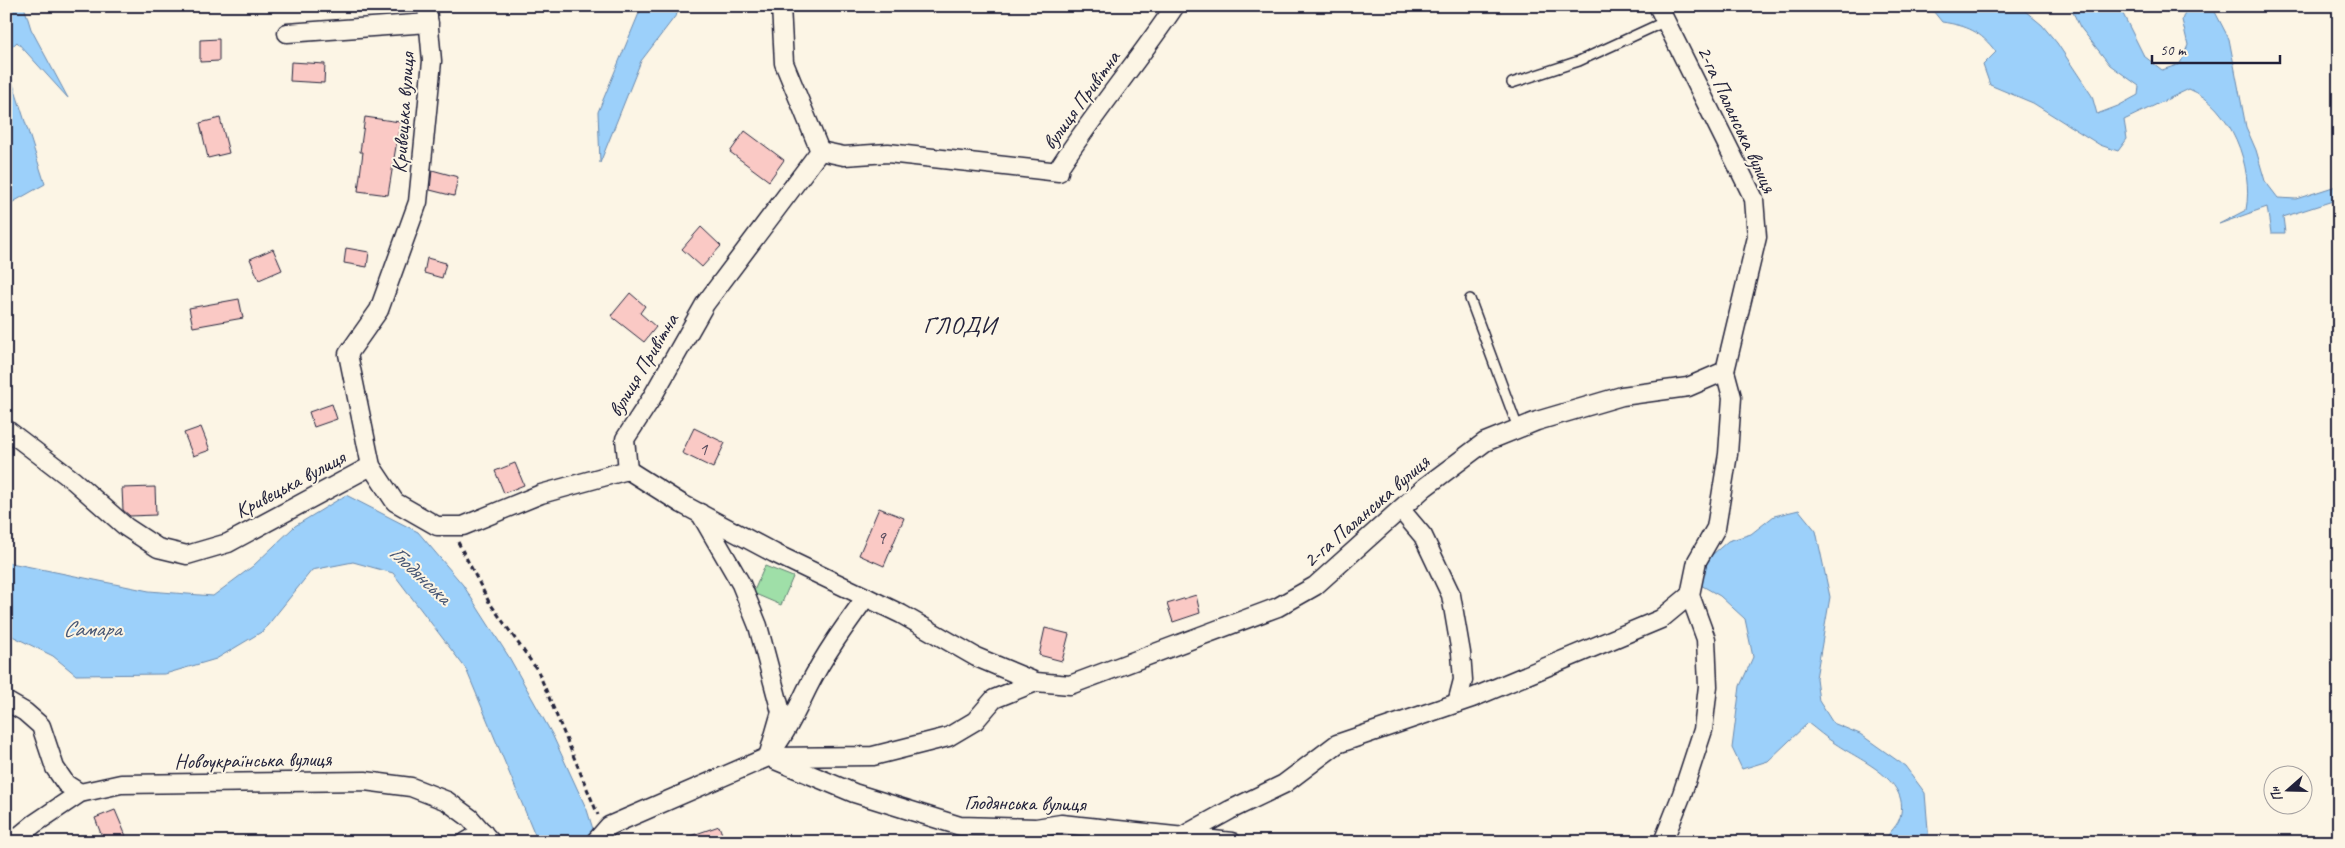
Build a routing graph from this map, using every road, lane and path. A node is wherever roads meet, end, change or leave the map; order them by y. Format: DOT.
graph roads {
  1 [pos="782,6"];
  2 [pos="1175,6"];
  3 [pos="1662,14"];
  4 [pos="428,15"];
  5 [pos="287,33"];
  6 [pos="1512,83"];
  7 [pos="820,151"];
  8 [pos="1470,299"];
  9 [pos="1725,371"];
  10 [pos="1518,428"];
  11 [pos="6,429"];
  12 [pos="371,466"];
  13 [pos="628,470"];
  14 [pos="1401,510"];
  15 [pos="700,513"];
  16 [pos="452,526"];
  17 [pos="1690,595"];
  18 [pos="866,597"];
  19 [pos="1036,682"];
  20 [pos="6,701"];
  21 [pos="1457,703"];
  22 [pos="768,757"];
  23 [pos="80,794"];
  24 [pos="609,826"];
  25 [pos="1036,828"];
  26 [pos="1183,836"];
  27 [pos="487,837"];
  28 [pos="12,842"];
  29 [pos="466,842"];
  30 [pos="594,842"];
  31 [pos="1047,842"];
  32 [pos="1232,842"];
  33 [pos="1663,842"];
  1 -- 7 [label="street"];
  2 -- 7 [label="street, вулиця Привітна"];
  3 -- 6 [label="lane"];
  3 -- 9 [label="street, 2-га Паланська вулиця"];
  4 -- 5 [label="street"];
  4 -- 12 [label="street, Кривецька вулиця"];
  7 -- 13 [label="street, вулиця Привітна"];
  8 -- 10 [label="lane"];
  9 -- 10 [label="street, 2-га Паланська вулиця"];
  9 -- 17 [label="street, 2-га Паланська вулиця"];
  10 -- 14 [label="street, 2-га Паланська вулиця"];
  11 -- 12 [label="street, Кривецька вулиця"];
  12 -- 16 [label="street"];
  13 -- 15 [label="street"];
  13 -- 16 [label="street"];
  14 -- 19 [label="street, 2-га Паланська вулиця"];
  14 -- 21 [label="street"];
  15 -- 18 [label="street"];
  15 -- 22 [label="street"];
  16 -- 24 [label="path"];
  17 -- 21 [label="street"];
  17 -- 33 [label="street"];
  18 -- 19 [label="street"];
  18 -- 22 [label="street"];
  19 -- 22 [label="street"];
  20 -- 23 [label="street"];
  21 -- 26 [label="street"];
  22 -- 24 [label="street"];
  22 -- 25 [label="street, Глодянська вулиця"];
  23 -- 27 [label="street, Новоукраїнська вулиця"];
  23 -- 28 [label="street, Новоукраїнська вулиця"];
  24 -- 30 [label="street"];
  25 -- 26 [label="street, Глодянська вулиця"];
  25 -- 31 [label="lane"];
  26 -- 32 [label="street, Глодянська вулиця"];
  27 -- 29 [label="street"];
}
